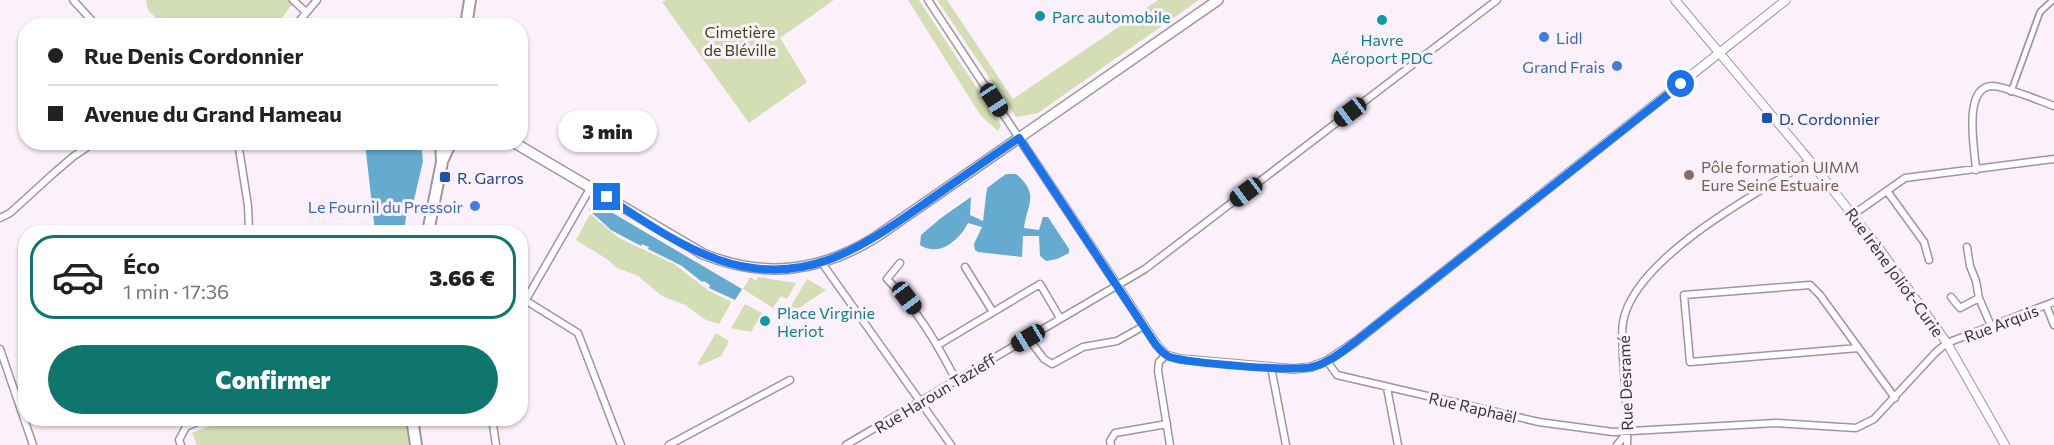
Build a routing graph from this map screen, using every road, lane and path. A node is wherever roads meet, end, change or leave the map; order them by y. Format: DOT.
graph roads {
  1 [pos="73,0"];
  2 [pos="293,0"];
  3 [pos="317,0"];
  4 [pos="470,0"];
  5 [pos="928,0"];
  6 [pos="1218,0"];
  7 [pos="1497,0"];
  8 [pos="1675,0"];
  9 [pos="1786,0"];
  10 [pos="2053,0"];
  11 [pos="306,12"];
  12 [pos="90,18"];
  13 [pos="301,18"];
  14 [pos="467,18"];
  15 [pos="1718,54"];
  16 [pos="2011,92"];
  17 [pos="2054,106"];
  18 [pos="1019,138"];
  19 [pos="84,150"];
  20 [pos="239,150"];
  21 [pos="441,150"];
  22 [pos="447,150"];
  23 [pos="527,150"];
  24 [pos="2054,159"];
  25 [pos="1810,161"];
  26 [pos="442,162"];
  27 [pos="1976,170"];
  28 [pos="591,188"];
  29 [pos="1887,191"];
  30 [pos="1854,214"];
  31 [pos="0,218"];
  32 [pos="249,225"];
  33 [pos="429,225"];
  34 [pos="1967,247"];
  35 [pos="1929,260"];
  36 [pos="822,262"];
  37 [pos="900,263"];
  38 [pos="965,267"];
  39 [pos="1116,285"];
  40 [pos="528,290"];
  41 [pos="1951,297"];
  42 [pos="1979,298"];
  43 [pos="528,301"];
  44 [pos="2054,302"];
  45 [pos="2046,305"];
  46 [pos="993,312"];
  47 [pos="1060,318"];
  48 [pos="2054,325"];
  49 [pos="1144,326"];
  50 [pos="1991,326"];
  51 [pos="1028,338"];
  52 [pos="1947,343"];
  53 [pos="938,345"];
  54 [pos="1858,348"];
  55 [pos="0,349"];
  56 [pos="1166,355"];
  57 [pos="1327,362"];
  58 [pos="1271,367"];
  59 [pos="790,380"];
  60 [pos="956,380"];
  61 [pos="1387,388"];
  62 [pos="1895,398"];
  63 [pos="18,401"];
  64 [pos="920,401"];
  65 [pos="1167,424"];
  66 [pos="26,426"];
  67 [pos="188,426"];
  68 [pos="413,426"];
  69 [pos="493,426"];
  70 [pos="1628,432"];
  71 [pos="33,445"];
  72 [pos="181,445"];
  73 [pos="416,445"];
  74 [pos="496,445"];
  75 [pos="621,445"];
  76 [pos="669,445"];
  77 [pos="846,445"];
  78 [pos="951,445"];
  79 [pos="1110,445"];
  80 [pos="1170,445"];
  81 [pos="1286,445"];
  82 [pos="1398,445"];
  83 [pos="1617,445"];
  84 [pos="1627,445"];
  85 [pos="2005,445"];
  1 -- 12 [label="street"];
  2 -- 11 [label="street"];
  3 -- 11 [label="street"];
  4 -- 14 [label="main road"];
  5 -- 18 [label="street"];
  6 -- 18 [label="main road"];
  7 -- 39 [label="street, Rue Haroun Tazieff"];
  8 -- 15 [label="street, Rue Irène Joliot-Curie"];
  9 -- 15 [label="street"];
  10 -- 16 [label="street"];
  11 -- 13 [label="street"];
  15 -- 25 [label="street, Rue Irène Joliot-Curie"];
  15 -- 57 [label="street"];
  16 -- 17 [label="street"];
  16 -- 27 [label="street"];
  18 -- 36 [label="main road"];
  18 -- 39 [label="street"];
  19 -- 31 [label="street"];
  20 -- 32 [label="street"];
  21 -- 26 [label="main road"];
  22 -- 26 [label="main road"];
  23 -- 28 [label="main road"];
  24 -- 27 [label="street"];
  25 -- 30 [label="street, Rue Irène Joliot-Curie"];
  25 -- 70 [label="street, Rue Desramé"];
  26 -- 33 [label="main road"];
  27 -- 29 [label="street"];
  28 -- 36 [label="main road"];
  28 -- 40 [label="street"];
  29 -- 30 [label="street"];
  29 -- 35 [label="street"];
  30 -- 52 [label="street, Rue Irène Joliot-Curie"];
  34 -- 42 [label="street"];
  36 -- 64 [label="street"];
  37 -- 53 [label="street"];
  38 -- 46 [label="street"];
  39 -- 47 [label="street, Rue Haroun Tazieff"];
  39 -- 49 [label="street"];
  41 -- 42 [label="street"];
  42 -- 50 [label="street"];
  43 -- 75 [label="street"];
  44 -- 45 [label="street, Rue Arquis"];
  45 -- 48 [label="street"];
  45 -- 50 [label="street, Rue Arquis"];
  46 -- 47 [label="street"];
  46 -- 53 [label="street"];
  47 -- 51 [label="street, Rue Haroun Tazieff"];
  49 -- 51 [label="street"];
  49 -- 56 [label="street"];
  50 -- 52 [label="street, Rue Arquis"];
  51 -- 60 [label="street, Rue Haroun Tazieff"];
  52 -- 62 [label="street, Rue Raphaël"];
  52 -- 85 [label="street, Rue Irène Joliot-Curie"];
  53 -- 60 [label="street"];
  54 -- 54 [label="street"];
  54 -- 62 [label="street"];
  55 -- 63 [label="street"];
  56 -- 58 [label="street"];
  56 -- 65 [label="street"];
  57 -- 58 [label="street"];
  57 -- 61 [label="street, Rue Raphaël"];
  58 -- 81 [label="street"];
  59 -- 76 [label="street"];
  60 -- 64 [label="street, Rue Haroun Tazieff"];
  61 -- 70 [label="street, Rue Raphaël"];
  61 -- 82 [label="street"];
  62 -- 70 [label="street, Rue Raphaël"];
  64 -- 77 [label="street, Rue Haroun Tazieff"];
  64 -- 78 [label="street"];
  65 -- 79 [label="street"];
  65 -- 80 [label="street"];
  66 -- 71 [label="street"];
  67 -- 72 [label="street"];
  68 -- 73 [label="main road"];
  69 -- 74 [label="street"];
  70 -- 83 [label="street"];
  70 -- 84 [label="street, Rue Desramé"];
}
